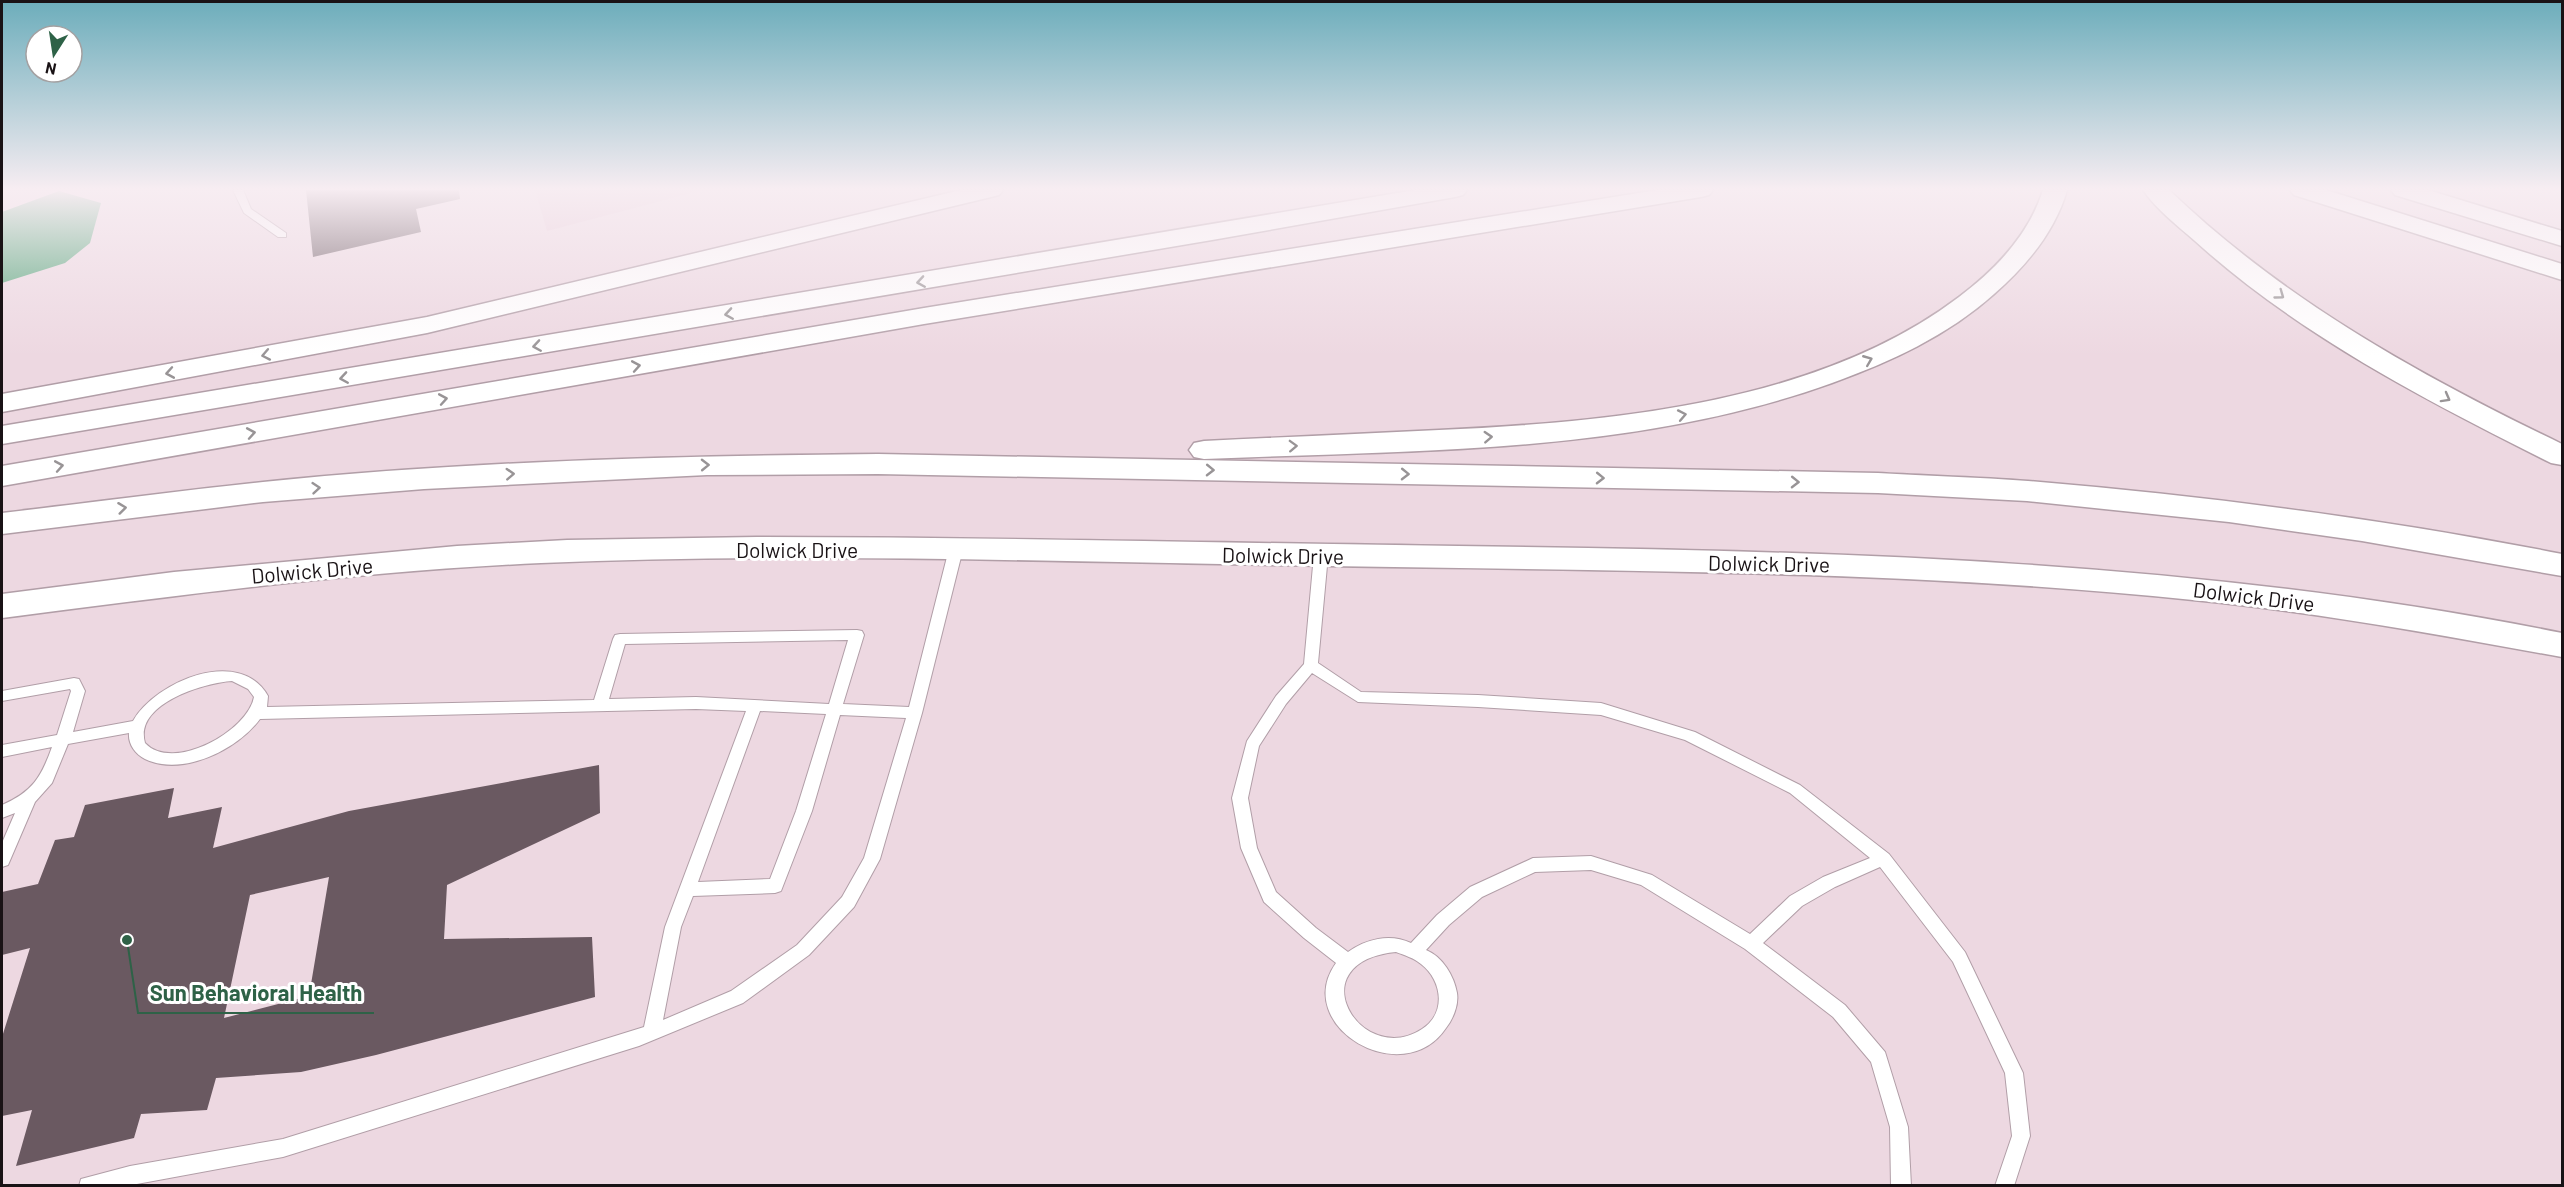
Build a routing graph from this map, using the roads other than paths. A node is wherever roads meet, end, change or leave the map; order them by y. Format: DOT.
graph roads {
  1 [pos="701,245"];
  2 [pos="760,245"];
  3 [pos="1138,245"];
  4 [pos="1359,245"];
  5 [pos="2026,245"];
  6 [pos="2214,245"];
  7 [pos="2478,245"];
  8 [pos="2562,272"];
  9 [pos="427,325"];
  10 [pos="2,403"];
  11 [pos="2,435"];
  12 [pos="2562,456"];
  13 [pos="878,464"];
  14 [pos="2,476"];
  15 [pos="2,524"];
  16 [pos="956,549"];
  17 [pos="1321,555"];
  18 [pos="2562,565"];
  19 [pos="2,606"];
  20 [pos="2562,645"];
  21 [pos="1311,665"];
  22 [pos="2,696"];
  23 [pos="600,705"];
  24 [pos="755,706"];
  25 [pos="835,710"];
  26 [pos="256,713"];
  27 [pos="915,713"];
  28 [pos="140,725"];
  29 [pos="62,740"];
  30 [pos="2,751"];
  31 [pos="30,799"];
  32 [pos="2,812"];
  33 [pos="1883,859"];
  34 [pos="2,860"];
  35 [pos="687,889"];
  36 [pos="1751,944"];
  37 [pos="1415,950"];
  38 [pos="1347,961"];
  39 [pos="652,1032"];
  40 [pos="88,1185"];
  41 [pos="1901,1185"];
  42 [pos="2004,1185"];
  1 -- 9 [label="main road"];
  2 -- 9 [label="main road"];
  3 -- 11 [label="main road, one-way"];
  14 -- 4 [label="main road, one-way"];
  13 -- 5 [label="main road, one-way"];
  6 -- 12 [label="main road, one-way"];
  7 -- 8 [label="main road"];
  9 -- 10 [label="main road, one-way"];
  15 -- 13 [label="main road, one-way"];
  13 -- 18 [label="main road, one-way"];
  16 -- 17 [label="main road, Dolwick Drive"];
  16 -- 19 [label="main road, Dolwick Drive"];
  16 -- 27 [label="lane"];
  17 -- 20 [label="main road, Dolwick Drive"];
  17 -- 21 [label="lane"];
  21 -- 33 [label="lane"];
  21 -- 38 [label="lane"];
  22 -- 29 [label="lane"];
  23 -- 24 [label="lane"];
  23 -- 25 [label="lane"];
  23 -- 26 [label="lane"];
  24 -- 25 [label="lane"];
  24 -- 35 [label="lane"];
  25 -- 27 [label="lane"];
  25 -- 35 [label="lane"];
  26 -- 28 [label="lane"];
  26 -- 28 [label="lane"];
  27 -- 39 [label="lane"];
  28 -- 29 [label="lane"];
  29 -- 30 [label="lane"];
  29 -- 31 [label="lane"];
  31 -- 32 [label="lane"];
  31 -- 34 [label="lane"];
  33 -- 36 [label="lane"];
  33 -- 42 [label="lane"];
  35 -- 39 [label="lane"];
  36 -- 37 [label="lane"];
  36 -- 41 [label="lane"];
  37 -- 38 [label="lane"];
  37 -- 38 [label="lane"];
  39 -- 40 [label="lane"];
}
